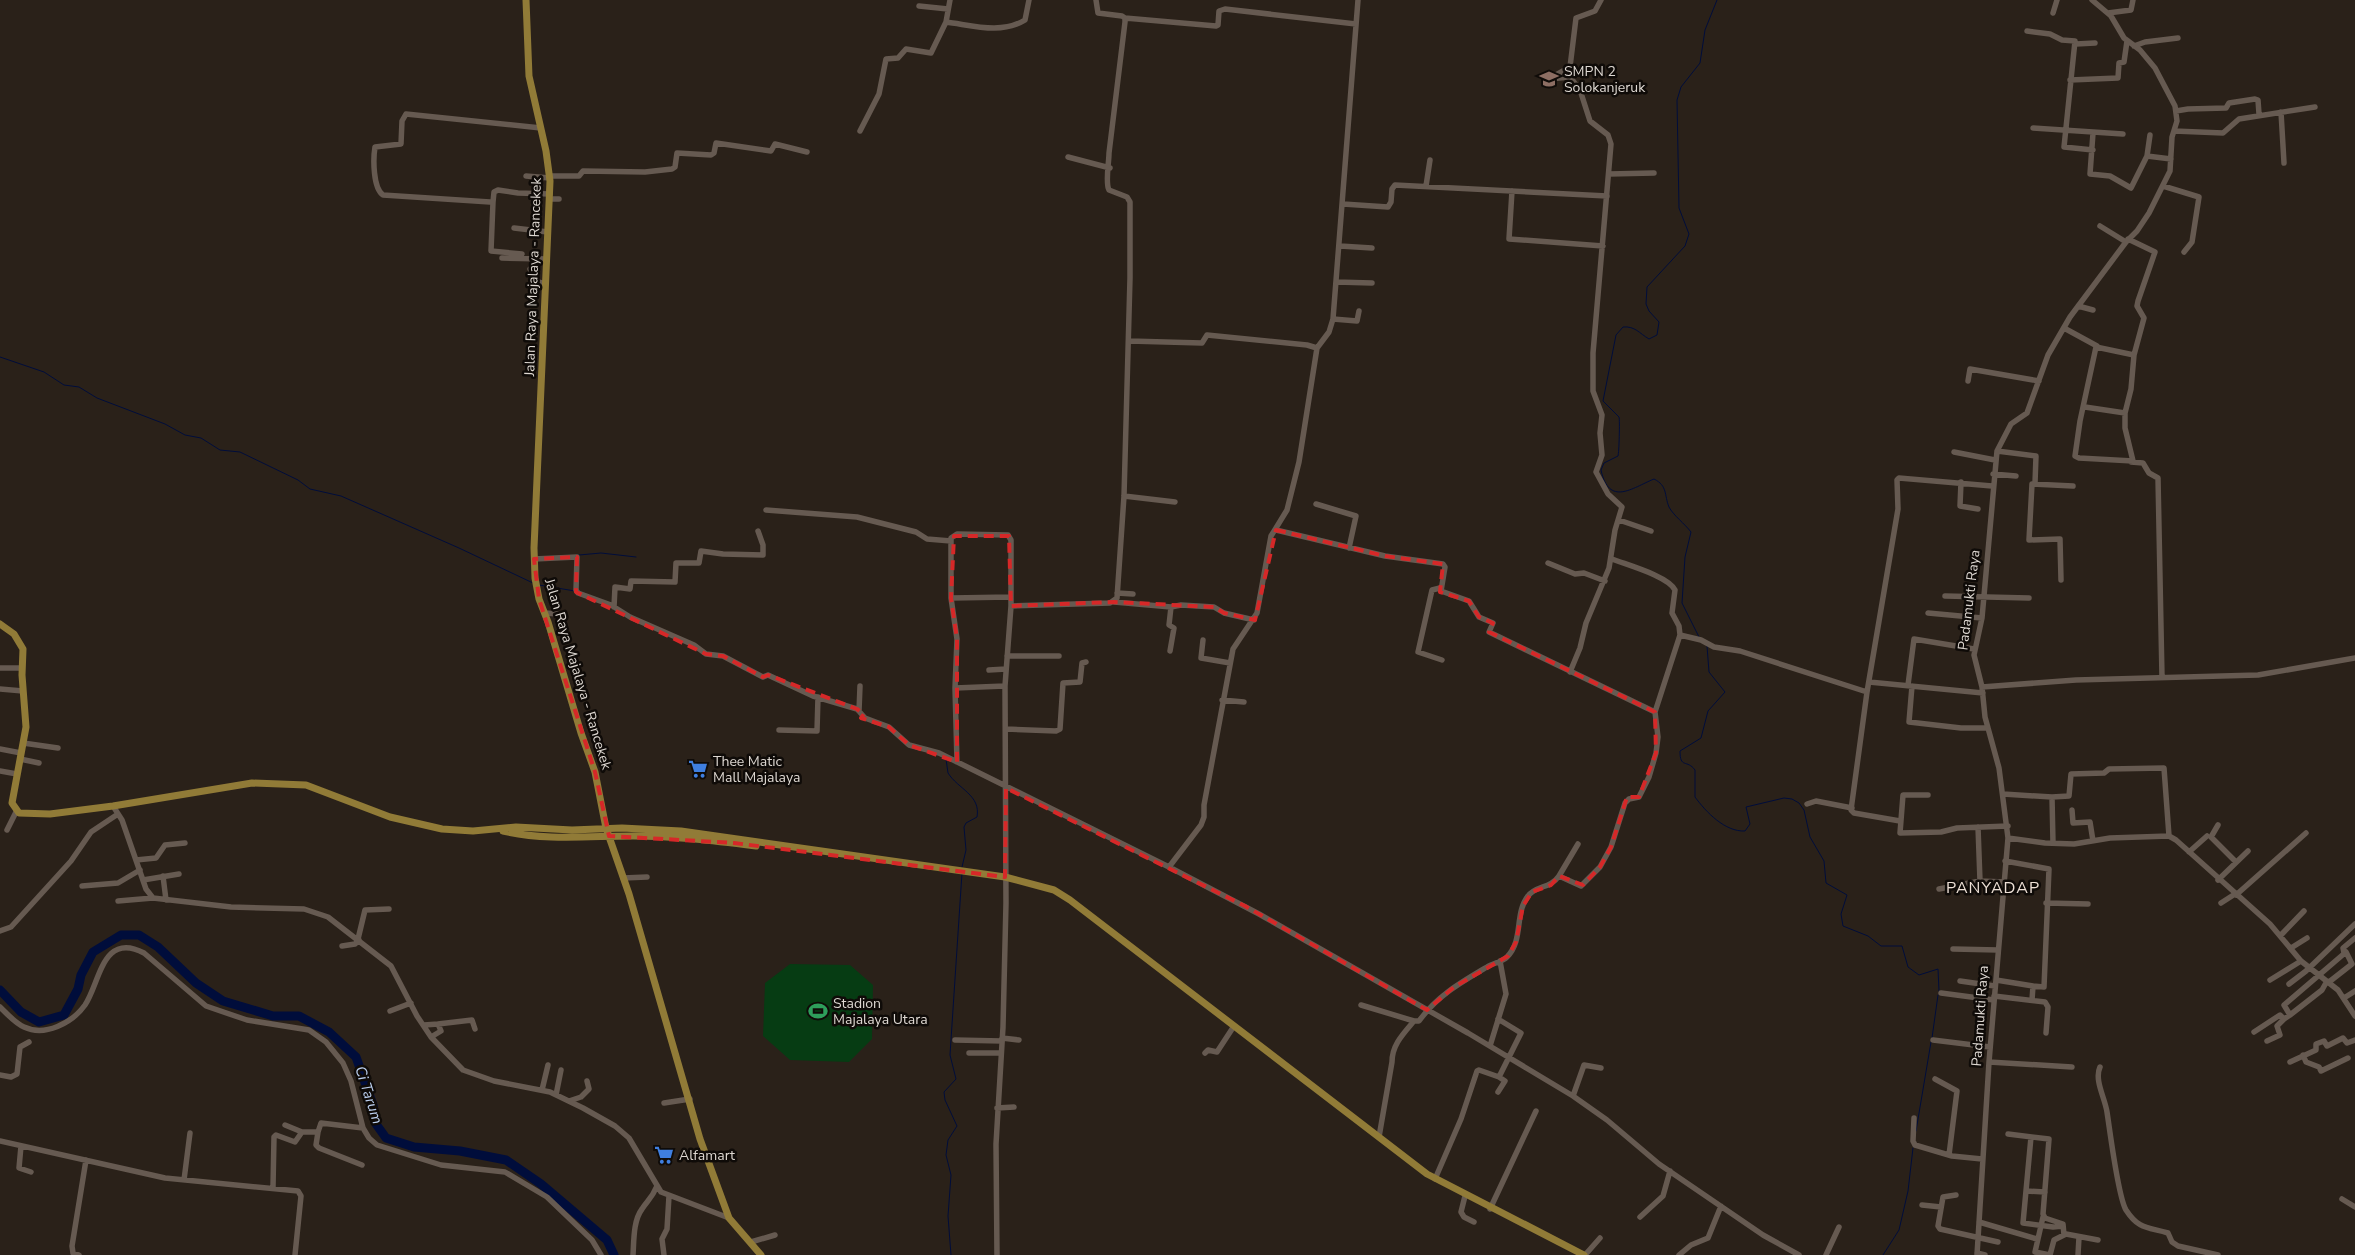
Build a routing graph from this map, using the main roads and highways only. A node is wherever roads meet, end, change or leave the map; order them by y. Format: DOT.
graph roads {
  1 [pos="526,0"];
  2 [pos="0,624"];
  3 [pos="606,828"];
  4 [pos="499,830"];
  5 [pos="609,836"];
  6 [pos="972,873"];
  7 [pos="761,1255"];
  8 [pos="1584,1255"];
  1 -- 3 [label="main road, Jalan Raya Majalaya - Rancekek"];
  2 -- 4 [label="main road"];
  3 -- 4 [label="main road"];
  3 -- 5 [label="main road, Jalan Raya Majalaya - Rancekek"];
  3 -- 6 [label="main road"];
  4 -- 5 [label="main road"];
  5 -- 6 [label="main road"];
  5 -- 7 [label="main road, Jalan Raya Majalaya - Rancekek"];
  6 -- 8 [label="main road"];
}
